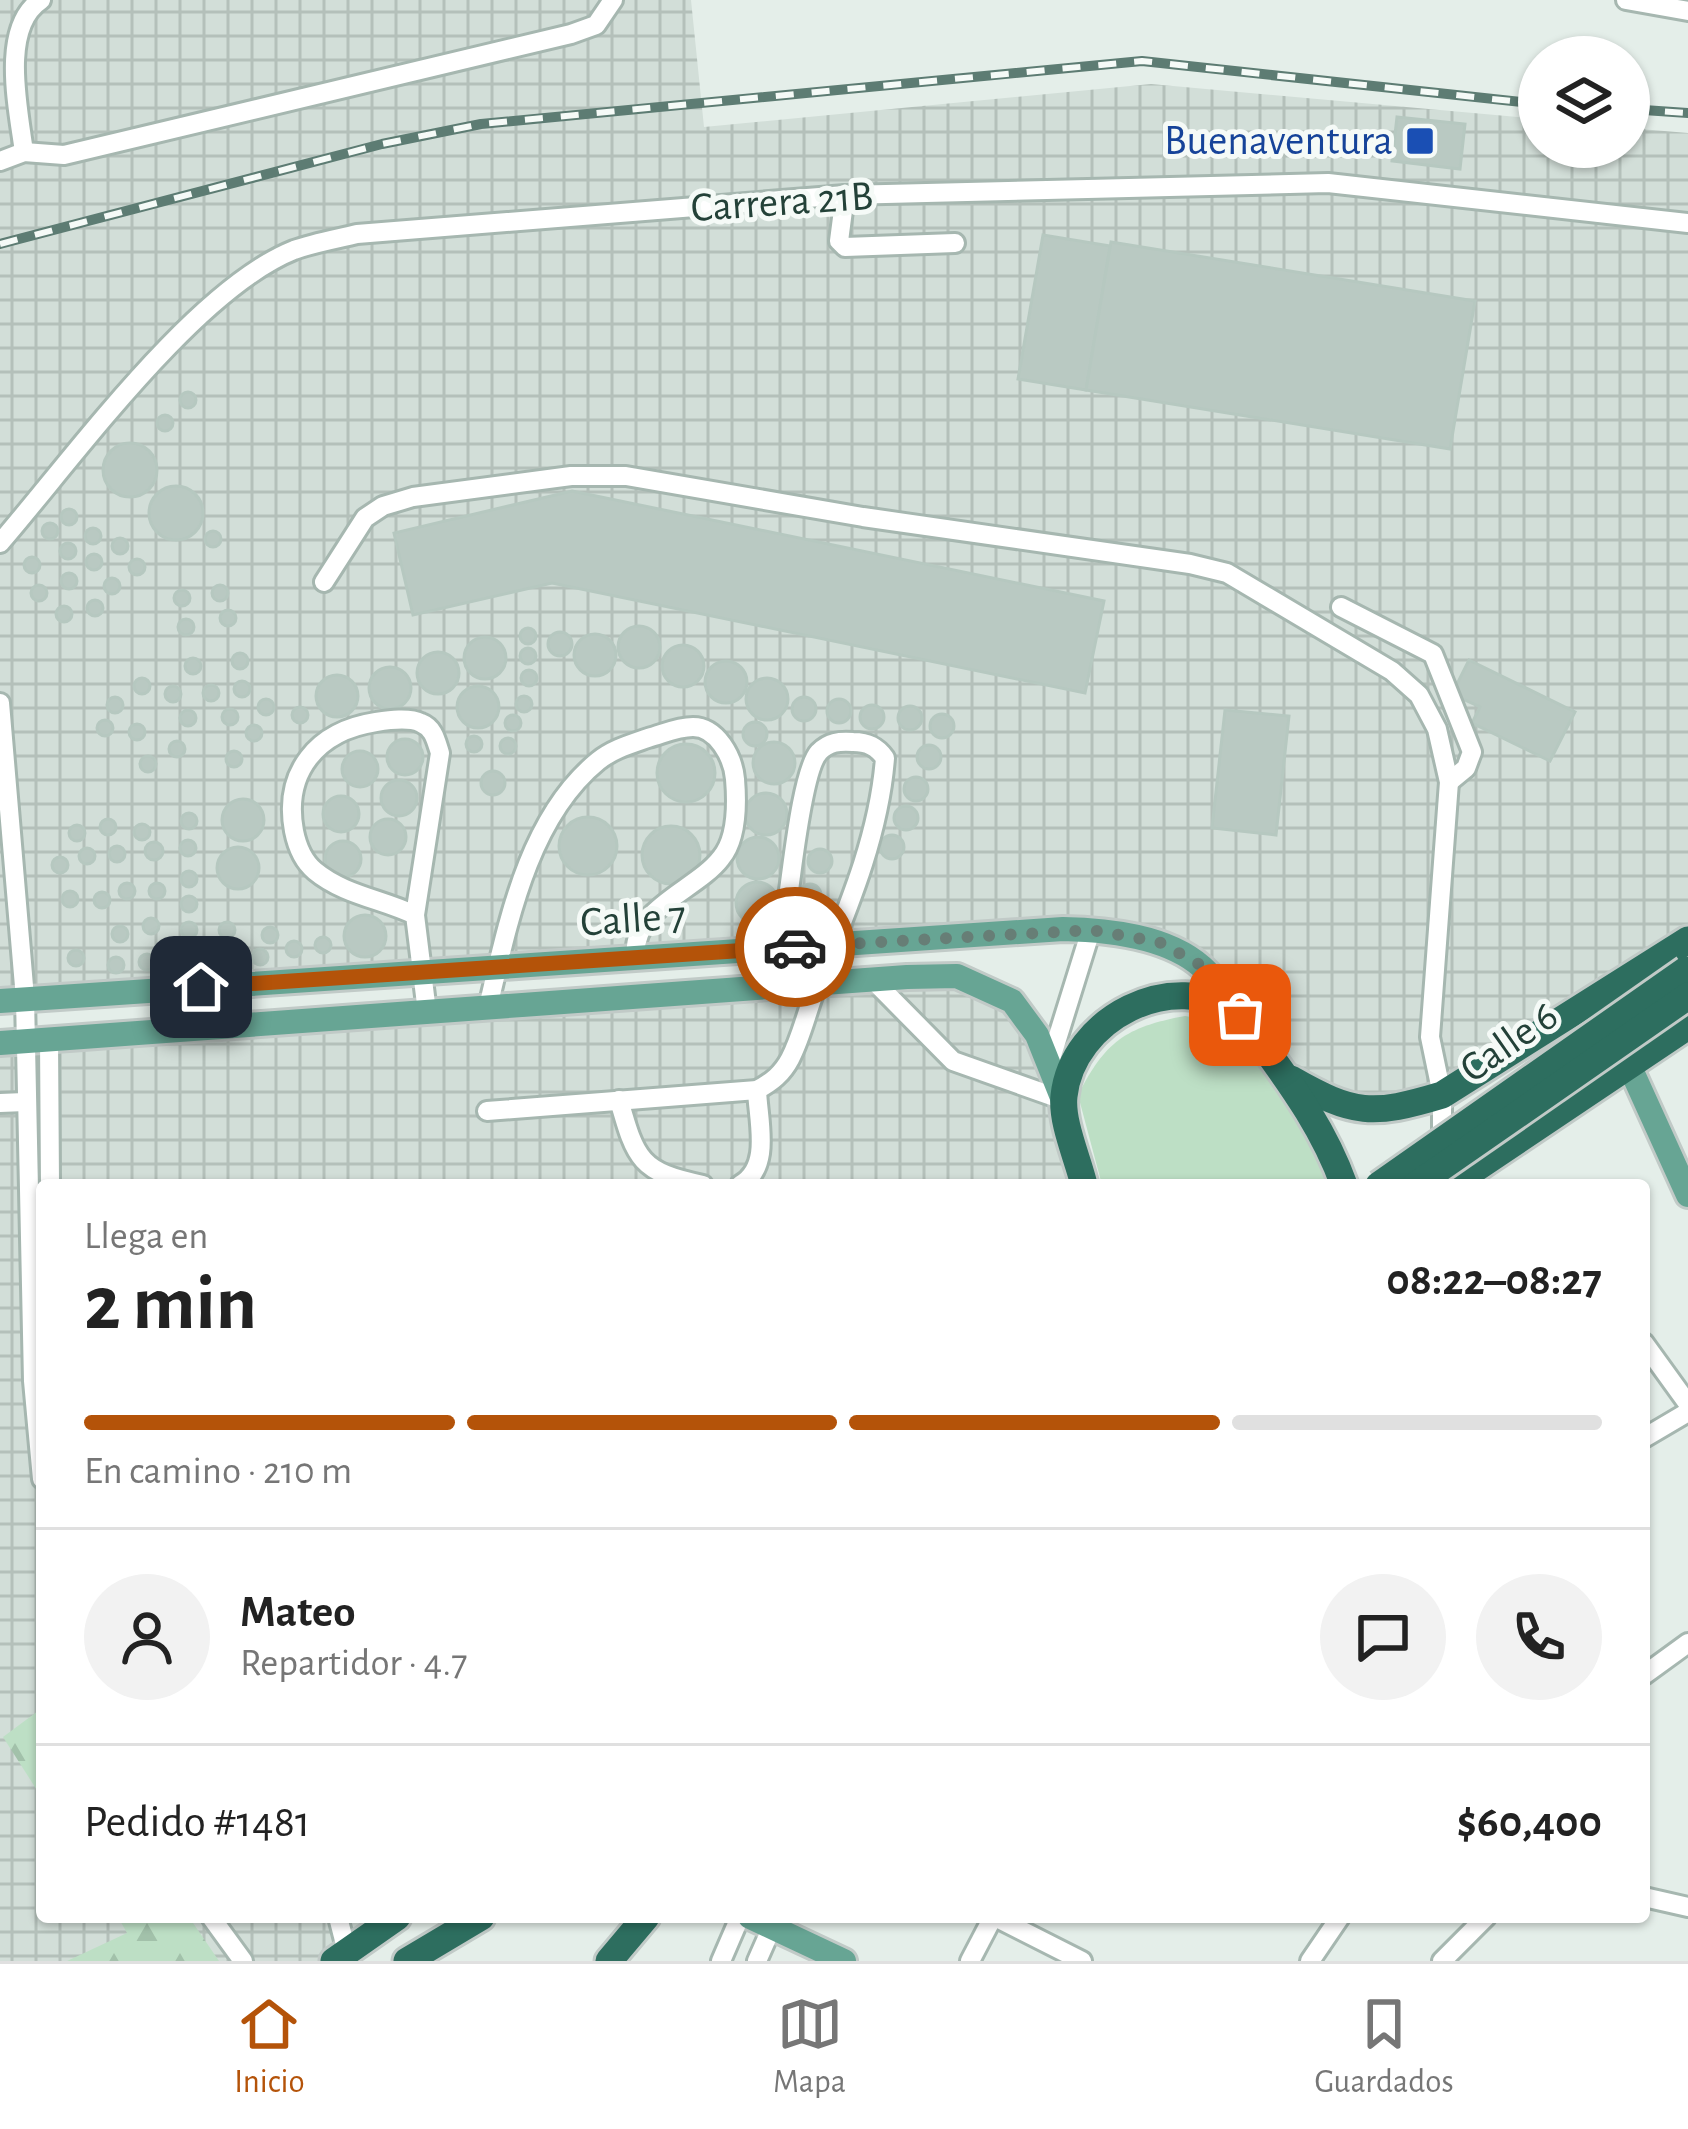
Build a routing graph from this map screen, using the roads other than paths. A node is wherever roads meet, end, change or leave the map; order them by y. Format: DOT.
graph roads {
  1 [pos="40,0"];
  2 [pos="1626,0"];
  3 [pos="610,3"];
  4 [pos="1688,11"];
  5 [pos="24,152"];
  6 [pos="0,161"];
  7 [pos="845,194"];
  8 [pos="1688,223"];
  9 [pos="955,243"];
  10 [pos="0,543"];
  11 [pos="324,582"];
  12 [pos="1341,608"];
  13 [pos="0,703"];
  14 [pos="1450,782"];
  15 [pos="416,915"];
  16 [pos="1091,930"];
  17 [pos="836,938"];
  18 [pos="1688,940"];
  19 [pos="636,958"];
  20 [pos="497,967"];
  21 [pos="422,972"];
  22 [pos="1688,978"];
  23 [pos="872,980"];
  24 [pos="817,983"];
  25 [pos="12,1000"];
  26 [pos="488,1007"];
  27 [pos="427,1012"];
  28 [pos="1240,1015"];
  29 [pos="1688,1026"];
  30 [pos="25,1042"];
  31 [pos="1048,1064"];
  32 [pos="1629,1066"];
  33 [pos="1285,1076"];
  34 [pos="757,1090"];
  35 [pos="1442,1095"];
  36 [pos="619,1100"];
  37 [pos="1063,1100"];
  38 [pos="25,1102"];
  39 [pos="0,1103"];
  40 [pos="487,1111"];
  41 [pos="49,1179"];
  42 [pos="673,1179"];
  43 [pos="751,1179"];
  44 [pos="1083,1179"];
  45 [pos="1342,1179"];
  46 [pos="1388,1179"];
  47 [pos="1424,1179"];
  48 [pos="1447,1179"];
  49 [pos="1456,1179"];
  50 [pos="1688,1195"];
  51 [pos="1650,1352"];
  52 [pos="1688,1408"];
  53 [pos="36,1414"];
  54 [pos="1650,1434"];
  55 [pos="1688,1643"];
  56 [pos="1650,1672"];
  57 [pos="1650,1899"];
  58 [pos="1688,1907"];
  59 [pos="215,1923"];
  60 [pos="338,1923"];
  61 [pos="388,1923"];
  62 [pos="474,1923"];
  63 [pos="641,1923"];
  64 [pos="737,1923"];
  65 [pos="761,1923"];
  66 [pos="763,1923"];
  67 [pos="991,1923"];
  68 [pos="1006,1923"];
  69 [pos="1336,1923"];
  70 [pos="1480,1923"];
  71 [pos="443,1948"];
  72 [pos="340,1956"];
  73 [pos="243,1961"];
  74 [pos="407,1961"];
  75 [pos="609,1961"];
  76 [pos="721,1961"];
  77 [pos="757,1961"];
  78 [pos="844,1961"];
  79 [pos="970,1961"];
  80 [pos="1082,1961"];
  81 [pos="1310,1961"];
  82 [pos="1442,1961"];
  1 -- 5 [label="street"];
  2 -- 4 [label="street"];
  3 -- 5 [label="street"];
  5 -- 6 [label="street"];
  7 -- 8 [label="street, Carrera 21B"];
  7 -- 9 [label="street"];
  7 -- 10 [label="street, Carrera 21B"];
  11 -- 14 [label="street"];
  12 -- 14 [label="street"];
  13 -- 25 [label="street"];
  14 -- 35 [label="street"];
  15 -- 15 [label="street"];
  15 -- 21 [label="street"];
  16 -- 17 [label="main road, Calle 7"];
  16 -- 28 [label="main road, Calle 7"];
  16 -- 31 [label="street"];
  17 -- 17 [label="street"];
  17 -- 19 [label="main road, Calle 7"];
  17 -- 24 [label="street"];
  18 -- 35 [label="highway"];
  19 -- 20 [label="main road, Calle 7"];
  19 -- 20 [label="street"];
  20 -- 21 [label="main road, Calle 7"];
  20 -- 26 [label="street"];
  21 -- 25 [label="main road, Calle 7"];
  21 -- 27 [label="street"];
  22 -- 46 [label="highway, Calle 6, bridge"];
  22 -- 47 [label="highway, Calle 6, bridge"];
  23 -- 24 [label="main road, Calle 7"];
  23 -- 31 [label="main road, Calle 7"];
  23 -- 37 [label="street"];
  24 -- 26 [label="main road, Calle 7"];
  24 -- 34 [label="street"];
  25 -- 30 [label="street"];
  26 -- 27 [label="main road, Calle 7"];
  27 -- 30 [label="main road, Calle 7"];
  28 -- 33 [label="highway"];
  28 -- 37 [label="highway"];
  29 -- 32 [label="highway"];
  30 -- 38 [label="street"];
  30 -- 41 [label="street"];
  31 -- 37 [label="main road, Calle 7"];
  32 -- 49 [label="highway"];
  32 -- 50 [label="main road"];
  33 -- 35 [label="highway"];
  33 -- 45 [label="highway"];
  34 -- 36 [label="street"];
  34 -- 43 [label="street"];
  35 -- 48 [label="street"];
  36 -- 40 [label="street"];
  36 -- 42 [label="street"];
  37 -- 44 [label="highway"];
  38 -- 39 [label="street"];
  38 -- 53 [label="street"];
  51 -- 52 [label="street"];
  52 -- 54 [label="street"];
  55 -- 56 [label="street"];
  57 -- 58 [label="street"];
  59 -- 73 [label="street"];
  60 -- 72 [label="street"];
  61 -- 72 [label="highway"];
  62 -- 71 [label="highway"];
  63 -- 75 [label="highway"];
  64 -- 76 [label="street"];
  65 -- 77 [label="street"];
  66 -- 78 [label="main road"];
  67 -- 79 [label="street"];
  68 -- 80 [label="street"];
  69 -- 81 [label="street"];
  70 -- 82 [label="street"];
  71 -- 74 [label="highway"];
}
